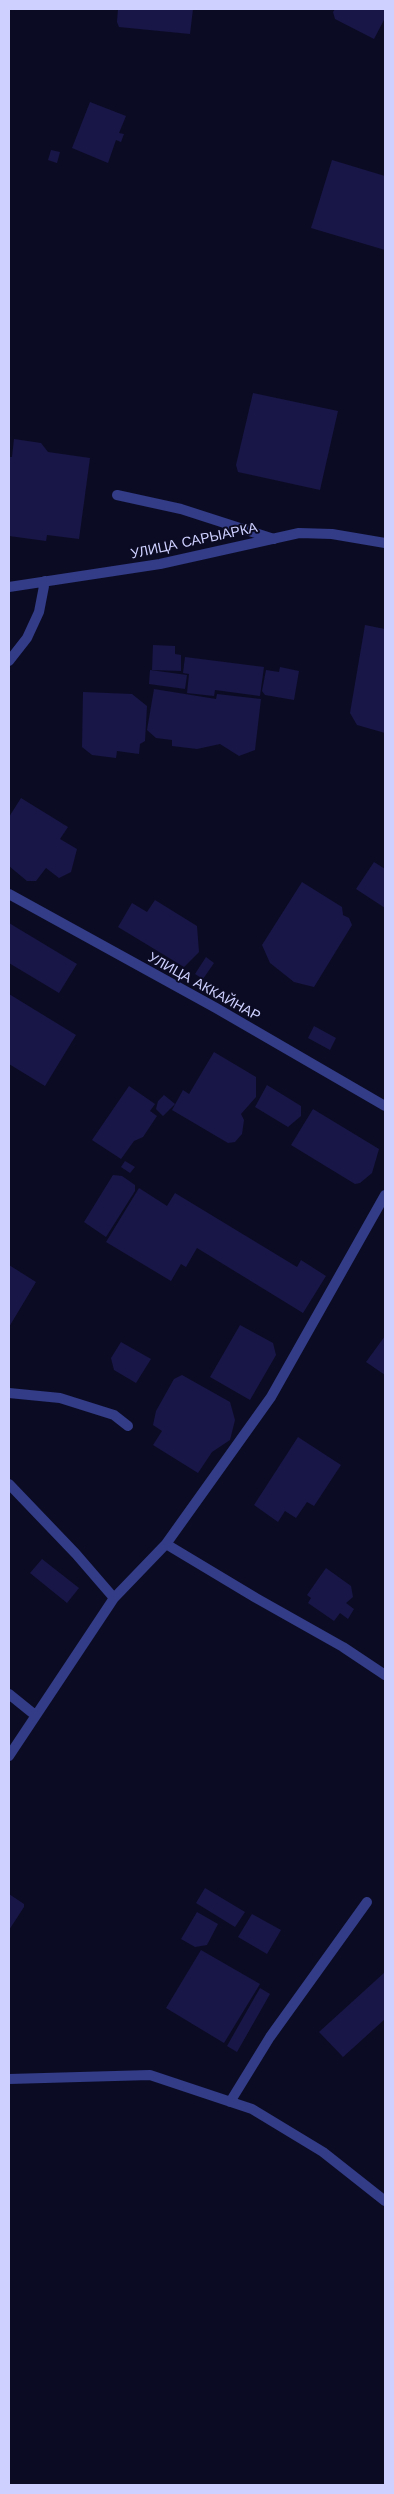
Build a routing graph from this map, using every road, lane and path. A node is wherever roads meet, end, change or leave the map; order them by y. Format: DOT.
graph roads {
  1 [pos="117,495"];
  2 [pos="275,539"];
  3 [pos="385,543"];
  4 [pos="46,581"];
  5 [pos="9,587"];
  6 [pos="9,661"];
  7 [pos="9,894"];
  8 [pos="385,1106"];
  9 [pos="385,1195"];
  10 [pos="9,1393"];
  11 [pos="128,1426"];
  12 [pos="9,1484"];
  13 [pos="166,1544"];
  14 [pos="114,1598"];
  15 [pos="385,1676"];
  16 [pos="9,1694"];
  17 [pos="35,1715"];
  18 [pos="9,1756"];
  19 [pos="366,1902"];
  20 [pos="9,2079"];
  21 [pos="230,2102"];
  22 [pos="385,2201"];
  1 -- 2 [label="street"];
  2 -- 3 [label="street, УЛИЦА САРЫАРКА"];
  2 -- 4 [label="street, УЛИЦА САРЫАРКА"];
  4 -- 5 [label="street, УЛИЦА САРЫАРКА"];
  4 -- 6 [label="street"];
  7 -- 8 [label="street, УЛИЦА АККАЙНАР"];
  9 -- 13 [label="street"];
  10 -- 11 [label="street"];
  12 -- 14 [label="street"];
  13 -- 14 [label="street"];
  13 -- 15 [label="street"];
  14 -- 17 [label="street"];
  16 -- 17 [label="street"];
  17 -- 18 [label="street"];
  19 -- 21 [label="street"];
  20 -- 21 [label="street"];
  21 -- 22 [label="street"];
}
